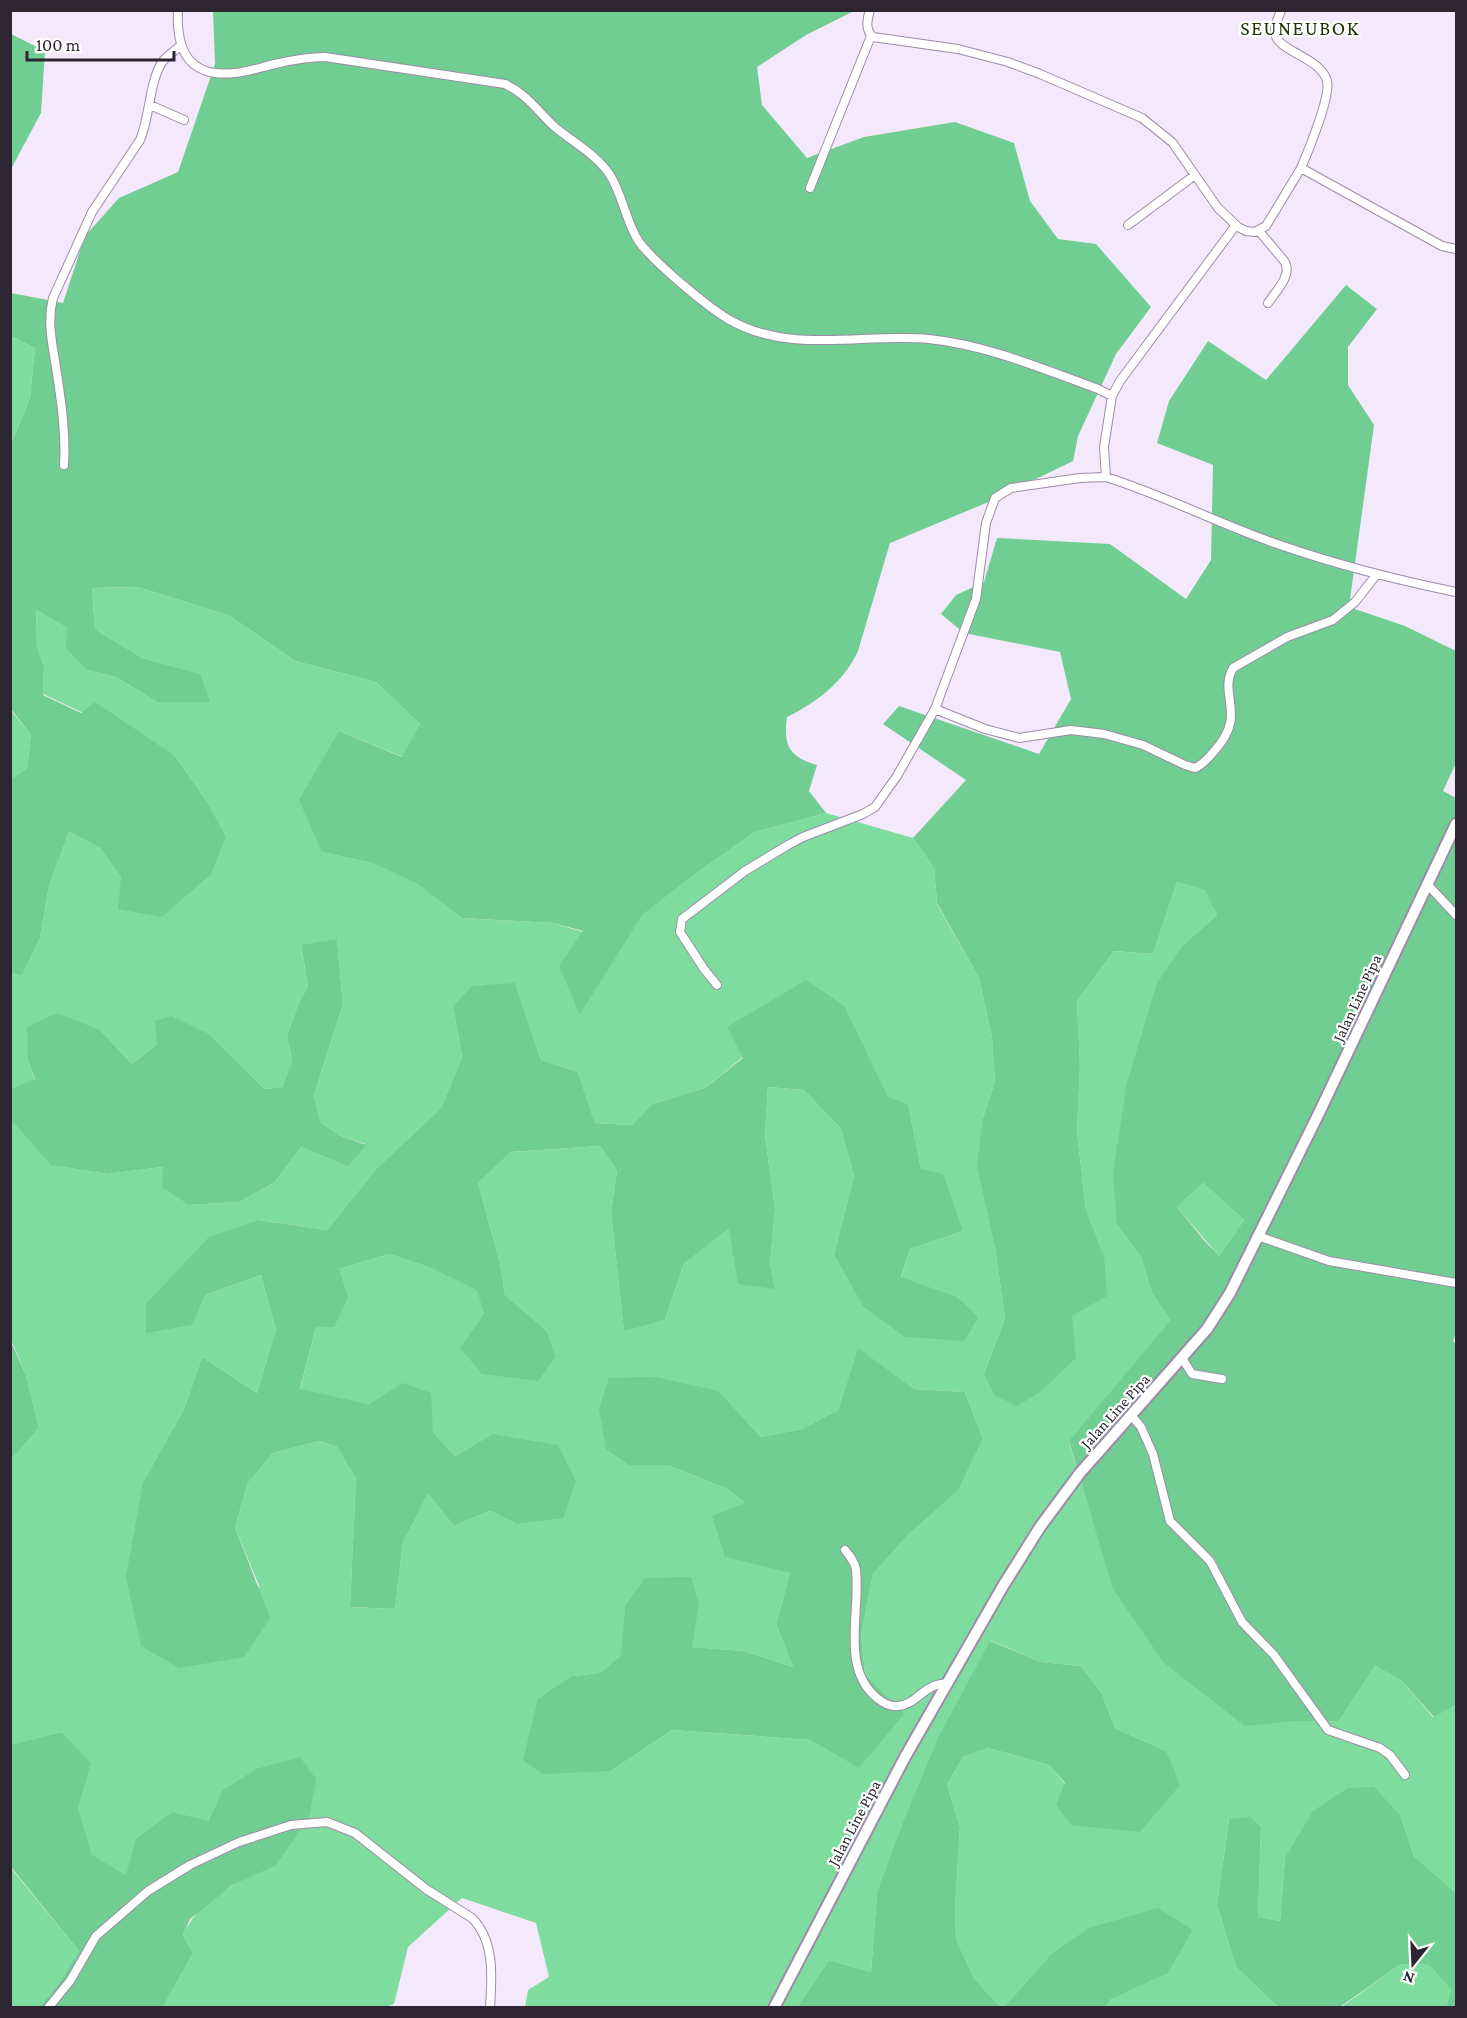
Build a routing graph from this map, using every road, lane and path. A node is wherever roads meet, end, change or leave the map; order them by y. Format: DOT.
graph roads {
  1 [pos="178,10"];
  2 [pos="870,10"];
  3 [pos="1281,10"];
  4 [pos="871,36"];
  5 [pos="180,46"];
  6 [pos="150,105"];
  7 [pos="184,120"];
  8 [pos="1300,168"];
  9 [pos="1195,175"];
  10 [pos="810,188"];
  11 [pos="1128,225"];
  12 [pos="1236,225"];
  13 [pos="1259,231"];
  14 [pos="1456,249"];
  15 [pos="1268,303"];
  16 [pos="1112,396"];
  17 [pos="64,465"];
  18 [pos="1106,477"];
  19 [pos="1377,574"];
  20 [pos="1456,592"];
  21 [pos="935,709"];
  22 [pos="1456,824"];
  23 [pos="1428,885"];
  24 [pos="1456,915"];
  25 [pos="717,985"];
  26 [pos="1258,1236"];
  27 [pos="1456,1283"];
  28 [pos="1182,1358"];
  29 [pos="1222,1378"];
  30 [pos="1131,1415"];
  31 [pos="845,1550"];
  32 [pos="948,1683"];
  33 [pos="1405,1775"];
  34 [pos="48,2007"];
  35 [pos="490,2007"];
  36 [pos="774,2007"];
  1 -- 5 [label="street"];
  2 -- 4 [label="street"];
  3 -- 8 [label="street"];
  4 -- 9 [label="street"];
  4 -- 10 [label="street"];
  5 -- 6 [label="street"];
  5 -- 16 [label="street"];
  6 -- 7 [label="street"];
  6 -- 17 [label="street"];
  8 -- 13 [label="street"];
  8 -- 14 [label="street"];
  9 -- 11 [label="street"];
  9 -- 12 [label="street"];
  12 -- 13 [label="street"];
  12 -- 16 [label="street"];
  13 -- 15 [label="street"];
  16 -- 18 [label="street"];
  18 -- 19 [label="street"];
  18 -- 21 [label="street"];
  19 -- 20 [label="street"];
  19 -- 21 [label="street"];
  21 -- 25 [label="street"];
  22 -- 23 [label="main road, Jalan Line Pipa"];
  23 -- 24 [label="street"];
  23 -- 26 [label="main road, Jalan Line Pipa"];
  26 -- 27 [label="street"];
  26 -- 28 [label="main road, Jalan Line Pipa"];
  28 -- 29 [label="street"];
  28 -- 30 [label="main road, Jalan Line Pipa"];
  30 -- 32 [label="main road, Jalan Line Pipa"];
  30 -- 33 [label="street"];
  31 -- 32 [label="street"];
  32 -- 36 [label="main road, Jalan Line Pipa"];
  34 -- 35 [label="street"];
}
